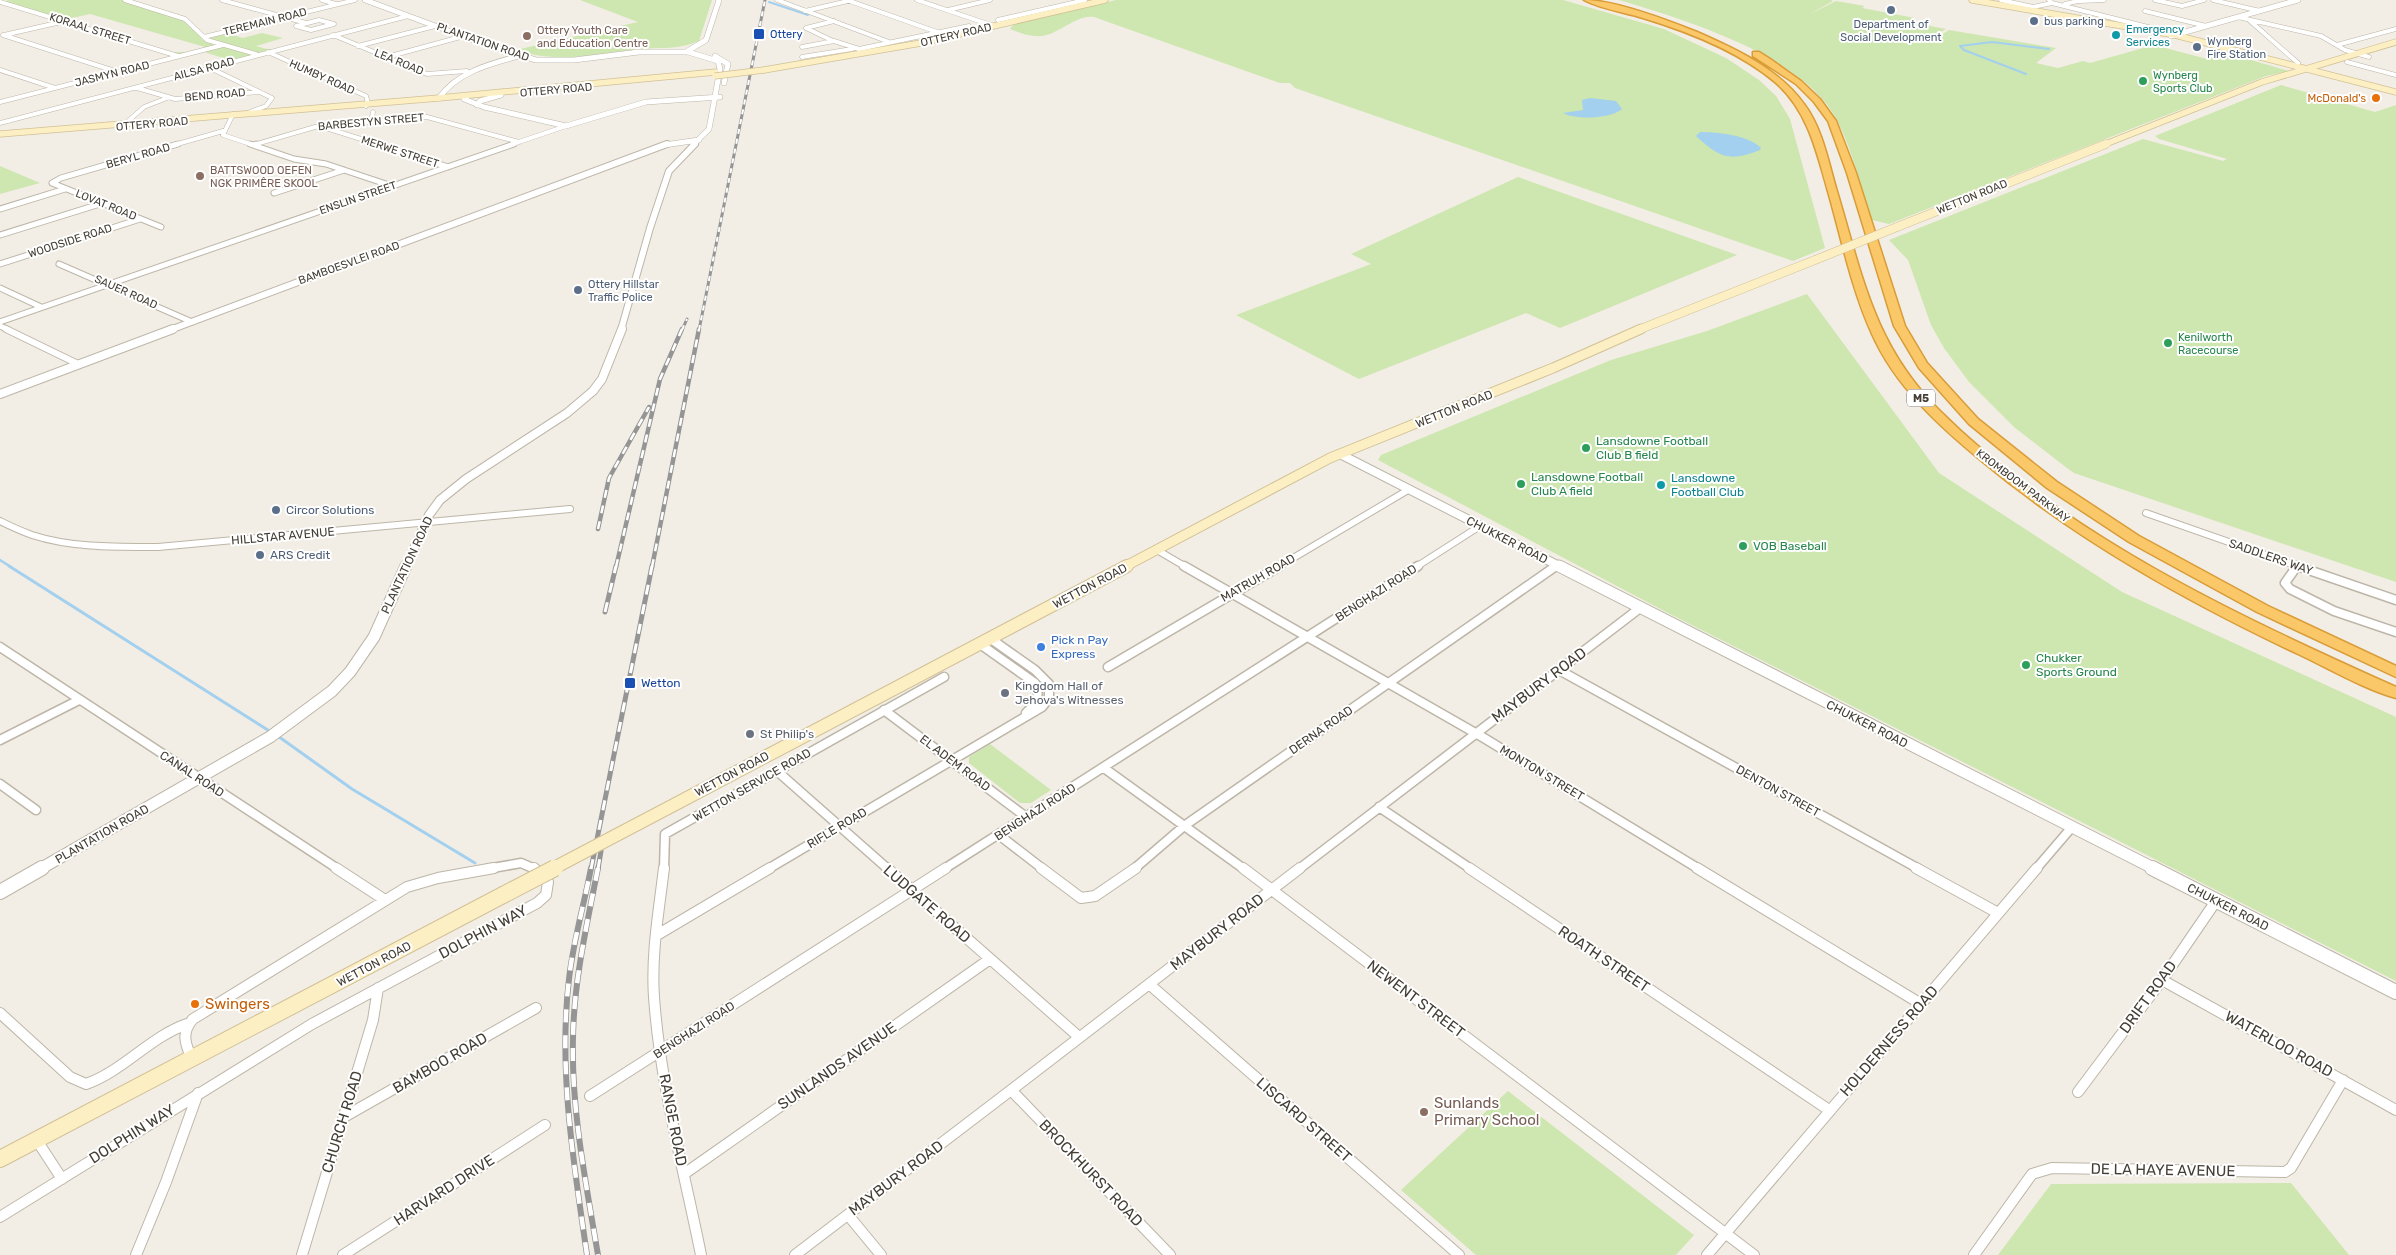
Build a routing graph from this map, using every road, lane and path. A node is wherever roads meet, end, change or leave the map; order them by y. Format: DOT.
graph roads {
  1 [pos="125,0"];
  2 [pos="222,0"];
  3 [pos="322,0"];
  4 [pos="355,0"];
  5 [pos="365,0"];
  6 [pos="719,0"];
  7 [pos="777,0"];
  8 [pos="850,0"];
  9 [pos="917,0"];
  10 [pos="990,0"];
  11 [pos="1085,0"];
  12 [pos="1093,0"];
  13 [pos="1105,0"];
  14 [pos="1587,0"];
  15 [pos="1609,0"];
  16 [pos="1616,0"];
  17 [pos="1972,0"];
  18 [pos="2001,0"];
  19 [pos="2081,0"];
  20 [pos="2104,0"];
  21 [pos="2155,0"];
  22 [pos="2204,0"];
  23 [pos="2213,0"];
  24 [pos="2239,0"];
  25 [pos="2298,0"];
  26 [pos="1984,1"];
  27 [pos="2050,1"];
  28 [pos="0,2"];
  29 [pos="2227,3"];
  30 [pos="338,4"];
  31 [pos="2062,5"];
  32 [pos="1637,8"];
  33 [pos="947,10"];
  34 [pos="805,11"];
  35 [pos="2037,11"];
  36 [pos="2145,11"];
  37 [pos="2260,11"];
  38 [pos="408,16"];
  39 [pos="286,17"];
  40 [pos="2238,17"];
  41 [pos="998,20"];
  42 [pos="2249,20"];
  43 [pos="63,21"];
  44 [pos="834,21"];
  45 [pos="306,23"];
  46 [pos="991,25"];
  47 [pos="435,26"];
  48 [pos="969,26"];
  49 [pos="2206,26"];
  50 [pos="2152,28"];
  51 [pos="2395,30"];
  52 [pos="939,33"];
  53 [pos="1,35"];
  54 [pos="333,35"];
  55 [pos="464,36"];
  56 [pos="2173,36"];
  57 [pos="204,37"];
  58 [pos="834,41"];
  59 [pos="891,42"];
  60 [pos="2396,42"];
  61 [pos="223,45"];
  62 [pos="2337,45"];
  63 [pos="358,46"];
  64 [pos="696,47"];
  65 [pos="802,47"];
  66 [pos="854,48"];
  67 [pos="2396,48"];
  68 [pos="673,50"];
  69 [pos="268,52"];
  70 [pos="634,52"];
  71 [pos="688,52"];
  72 [pos="2360,54"];
  73 [pos="258,55"];
  74 [pos="180,56"];
  75 [pos="520,56"];
  76 [pos="387,57"];
  77 [pos="802,57"];
  78 [pos="2369,57"];
  79 [pos="503,60"];
  80 [pos="536,60"];
  81 [pos="2346,62"];
  82 [pos="2298,63"];
  83 [pos="210,68"];
  84 [pos="764,68"];
  85 [pos="0,70"];
  86 [pos="468,71"];
  87 [pos="2310,71"];
  88 [pos="118,72"];
  89 [pos="715,74"];
  90 [pos="2396,75"];
  91 [pos="135,87"];
  92 [pos="55,88"];
  93 [pos="260,92"];
  94 [pos="2396,93"];
  95 [pos="501,95"];
  96 [pos="721,97"];
  97 [pos="169,98"];
  98 [pos="439,98"];
  99 [pos="714,98"];
  100 [pos="464,99"];
  101 [pos="672,100"];
  102 [pos="0,102"];
  103 [pos="269,105"];
  104 [pos="367,105"];
  105 [pos="477,105"];
  106 [pos="662,107"];
  107 [pos="305,108"];
  108 [pos="249,112"];
  109 [pos="373,112"];
  110 [pos="713,115"];
  111 [pos="231,116"];
  112 [pos="371,122"];
  113 [pos="0,123"];
  114 [pos="126,123"];
  115 [pos="324,126"];
  116 [pos="566,126"];
  117 [pos="223,131"];
  118 [pos="0,136"];
  119 [pos="699,140"];
  120 [pos="519,142"];
  121 [pos="253,145"];
  122 [pos="448,167"];
  123 [pos="344,170"];
  124 [pos="53,182"];
  125 [pos="392,186"];
  126 [pos="65,189"];
  127 [pos="274,193"];
  128 [pos="103,203"];
  129 [pos="0,209"];
  130 [pos="140,219"];
  131 [pos="161,227"];
  132 [pos="0,235"];
  133 [pos="0,264"];
  134 [pos="59,264"];
  135 [pos="107,284"];
  136 [pos="0,288"];
  137 [pos="41,307"];
  138 [pos="0,322"];
  139 [pos="192,322"];
  140 [pos="0,326"];
  141 [pos="78,364"];
  142 [pos="0,394"];
  143 [pos="1340,454"];
  144 [pos="1408,490"];
  145 [pos="570,509"];
  146 [pos="2146,513"];
  147 [pos="0,522"];
  148 [pos="426,522"];
  149 [pos="1480,526"];
  150 [pos="1157,550"];
  151 [pos="1557,565"];
  152 [pos="2297,566"];
  153 [pos="1232,594"];
  154 [pos="2396,600"];
  155 [pos="1640,608"];
  156 [pos="2396,632"];
  157 [pos="1307,637"];
  158 [pos="985,642"];
  159 [pos="0,647"];
  160 [pos="1108,667"];
  161 [pos="1559,670"];
  162 [pos="2396,672"];
  163 [pos="944,677"];
  164 [pos="1388,684"];
  165 [pos="2396,693"];
  166 [pos="79,700"];
  167 [pos="884,710"];
  168 [pos="1018,721"];
  169 [pos="1475,734"];
  170 [pos="0,740"];
  171 [pos="952,759"];
  172 [pos="1104,768"];
  173 [pos="777,771"];
  174 [pos="198,778"];
  175 [pos="0,784"];
  176 [pos="1379,807"];
  177 [pos="36,810"];
  178 [pos="1026,817"];
  179 [pos="1184,826"];
  180 [pos="838,827"];
  181 [pos="2072,828"];
  182 [pos="665,834"];
  183 [pos="999,834"];
  184 [pos="1272,889"];
  185 [pos="912,891"];
  186 [pos="0,892"];
  187 [pos="384,900"];
  188 [pos="2216,901"];
  189 [pos="1998,913"];
  190 [pos="657,935"];
  191 [pos="990,959"];
  192 [pos="2162,980"];
  193 [pos="1149,984"];
  194 [pos="378,988"];
  195 [pos="2396,992"];
  196 [pos="1921,1004"];
  197 [pos="536,1008"];
  198 [pos="0,1013"];
  199 [pos="187,1024"];
  200 [pos="1079,1037"];
  201 [pos="660,1052"];
  202 [pos="192,1059"];
  203 [pos="2343,1080"];
  204 [pos="1012,1091"];
  205 [pos="2078,1092"];
  206 [pos="198,1093"];
  207 [pos="590,1096"];
  208 [pos="1829,1110"];
  209 [pos="2396,1110"];
  210 [pos="344,1117"];
  211 [pos="545,1125"];
  212 [pos="36,1140"];
  213 [pos="0,1159"];
  214 [pos="684,1174"];
  215 [pos="62,1178"];
  216 [pos="848,1215"];
  217 [pos="0,1217"];
  218 [pos="1725,1234"];
  219 [pos="136,1255"];
  220 [pos="302,1255"];
  221 [pos="343,1255"];
  222 [pos="701,1255"];
  223 [pos="795,1255"];
  224 [pos="881,1255"];
  225 [pos="1170,1255"];
  226 [pos="1459,1255"];
  227 [pos="1707,1255"];
  228 [pos="1754,1255"];
  229 [pos="1974,1255"];
  1 -- 57 [label="street"];
  2 -- 39 [label="street"];
  3 -- 30 [label="street"];
  4 -- 30 [label="street, TEREMAIN ROAD"];
  5 -- 38 [label="street, PLANTATION ROAD"];
  6 -- 64 [label="street"];
  7 -- 34 [label="street"];
  8 -- 34 [label="street"];
  8 -- 52 [label="street"];
  9 -- 33 [label="street"];
  10 -- 33 [label="street"];
  11 -- 41 [label="street"];
  12 -- 46 [label="main road, OTTERY ROAD"];
  13 -- 46 [label="main road, OTTERY ROAD"];
  14 -- 165 [label="highway, KROMBOOM PARKWAY / M5"];
  15 -- 32 [label="highway, KROMBOOM PARKWAY / M5"];
  16 -- 32 [label="highway"];
  17 -- 26 [label="main road"];
  18 -- 27 [label="street"];
  19 -- 20 [label="street"];
  19 -- 31 [label="street"];
  21 -- 22 [label="street"];
  23 -- 29 [label="street"];
  24 -- 29 [label="street"];
  25 -- 37 [label="street"];
  26 -- 35 [label="main road"];
  27 -- 31 [label="street"];
  28 -- 43 [label="street, KORAAL STREET"];
  29 -- 37 [label="street"];
  30 -- 39 [label="street, TEREMAIN ROAD"];
  31 -- 35 [label="street"];
  31 -- 50 [label="street"];
  32 -- 162 [label="highway, KROMBOOM PARKWAY / M5"];
  33 -- 46 [label="street"];
  34 -- 44 [label="street"];
  35 -- 56 [label="main road"];
  36 -- 49 [label="street"];
  37 -- 40 [label="street"];
  38 -- 47 [label="street, PLANTATION ROAD"];
  38 -- 54 [label="street, AILSA ROAD"];
  39 -- 45 [label="street"];
  39 -- 57 [label="street, TEREMAIN ROAD"];
  40 -- 42 [label="street"];
  40 -- 49 [label="street"];
  42 -- 62 [label="street"];
  42 -- 82 [label="street"];
  43 -- 53 [label="street"];
  43 -- 74 [label="street, KORAAL STREET"];
  44 -- 58 [label="street"];
  44 -- 59 [label="street"];
  45 -- 45 [label="street"];
  46 -- 84 [label="main road, OTTERY ROAD"];
  47 -- 55 [label="street, PLANTATION ROAD"];
  47 -- 63 [label="street"];
  48 -- 52 [label="street"];
  49 -- 56 [label="street"];
  51 -- 62 [label="street"];
  52 -- 59 [label="street"];
  53 -- 88 [label="street"];
  54 -- 63 [label="street, LEA ROAD"];
  54 -- 69 [label="street, AILSA ROAD"];
  55 -- 75 [label="street, PLANTATION ROAD"];
  55 -- 76 [label="street"];
  56 -- 87 [label="main road"];
  57 -- 61 [label="street"];
  58 -- 65 [label="street"];
  58 -- 66 [label="street"];
  59 -- 66 [label="street"];
  60 -- 72 [label="main road, WETTON ROAD"];
  61 -- 73 [label="street"];
  61 -- 74 [label="street, JASMYN ROAD"];
  62 -- 72 [label="street"];
  63 -- 76 [label="street, LEA ROAD"];
  64 -- 68 [label="street"];
  64 -- 71 [label="street"];
  66 -- 77 [label="street"];
  67 -- 78 [label="main road, WETTON ROAD"];
  68 -- 70 [label="street, PLANTATION ROAD"];
  68 -- 71 [label="street, PLANTATION ROAD"];
  69 -- 73 [label="street, AILSA ROAD"];
  69 -- 104 [label="street, HUMBY ROAD"];
  70 -- 71 [label="street, PLANTATION ROAD"];
  70 -- 80 [label="street, PLANTATION ROAD"];
  71 -- 96 [label="street, PLANTATION ROAD"];
  71 -- 99 [label="street, PLANTATION ROAD"];
  72 -- 78 [label="street"];
  72 -- 87 [label="main road, WETTON ROAD"];
  73 -- 83 [label="street, AILSA ROAD"];
  74 -- 88 [label="street, JASMYN ROAD"];
  75 -- 79 [label="street"];
  75 -- 80 [label="street, PLANTATION ROAD"];
  76 -- 86 [label="street, LEA ROAD"];
  78 -- 81 [label="main road, WETTON ROAD"];
  79 -- 80 [label="street"];
  79 -- 98 [label="street"];
  81 -- 87 [label="main road, WETTON ROAD"];
  81 -- 90 [label="street"];
  83 -- 91 [label="street, AILSA ROAD"];
  83 -- 93 [label="street"];
  84 -- 89 [label="main road, OTTERY ROAD, bridge"];
  85 -- 92 [label="street"];
  87 -- 94 [label="main road"];
  87 -- 143 [label="main road, WETTON ROAD"];
  88 -- 92 [label="street, JASMYN ROAD"];
  89 -- 95 [label="main road, OTTERY ROAD"];
  89 -- 98 [label="main road, OTTERY ROAD"];
  91 -- 97 [label="street"];
  91 -- 113 [label="street, AILSA ROAD"];
  92 -- 102 [label="street, JASMYN ROAD"];
  93 -- 97 [label="street, BEND ROAD"];
  93 -- 103 [label="street"];
  95 -- 100 [label="main road, OTTERY ROAD"];
  95 -- 105 [label="street"];
  96 -- 99 [label="street, ENSLIN STREET"];
  96 -- 110 [label="street, PLANTATION ROAD"];
  97 -- 114 [label="street"];
  98 -- 104 [label="main road, OTTERY ROAD"];
  99 -- 101 [label="street, ENSLIN STREET"];
  99 -- 110 [label="street, PLANTATION ROAD"];
  100 -- 104 [label="main road, OTTERY ROAD"];
  100 -- 105 [label="street"];
  101 -- 106 [label="street"];
  101 -- 116 [label="street, ENSLIN STREET"];
  103 -- 107 [label="street"];
  103 -- 108 [label="street"];
  104 -- 107 [label="main road, OTTERY ROAD"];
  104 -- 111 [label="main road, OTTERY ROAD"];
  105 -- 116 [label="street"];
  107 -- 108 [label="main road, OTTERY ROAD"];
  108 -- 111 [label="main road, OTTERY ROAD"];
  109 -- 112 [label="street"];
  110 -- 119 [label="street, PLANTATION ROAD"];
  111 -- 114 [label="main road, OTTERY ROAD"];
  111 -- 117 [label="street"];
  111 -- 118 [label="main road, OTTERY ROAD"];
  112 -- 115 [label="street, BARBESTYN STREET"];
  112 -- 120 [label="street, BARBESTYN STREET"];
  114 -- 118 [label="main road, OTTERY ROAD"];
  115 -- 121 [label="street, BARBESTYN STREET"];
  115 -- 122 [label="street, MERWE STREET"];
  116 -- 120 [label="street, ENSLIN STREET"];
  117 -- 121 [label="street"];
  117 -- 124 [label="street, BERYL ROAD"];
  119 -- 139 [label="street, BAMBOESVLEI ROAD"];
  119 -- 148 [label="street, PLANTATION ROAD"];
  120 -- 122 [label="street, ENSLIN STREET"];
  121 -- 123 [label="street"];
  122 -- 125 [label="street, ENSLIN STREET"];
  123 -- 125 [label="street"];
  123 -- 127 [label="street"];
  124 -- 126 [label="street, LOVAT ROAD"];
  125 -- 135 [label="street, ENSLIN STREET"];
  126 -- 128 [label="street, LOVAT ROAD"];
  126 -- 129 [label="street"];
  128 -- 130 [label="street, LOVAT ROAD"];
  128 -- 132 [label="street"];
  130 -- 131 [label="street, LOVAT ROAD"];
  130 -- 133 [label="street, WOODSIDE ROAD"];
  134 -- 135 [label="street, SAUER ROAD"];
  135 -- 137 [label="street, ENSLIN STREET"];
  135 -- 139 [label="street, SAUER ROAD"];
  136 -- 137 [label="street"];
  137 -- 138 [label="street, ENSLIN STREET"];
  139 -- 141 [label="street, BAMBOESVLEI ROAD"];
  140 -- 141 [label="street"];
  141 -- 142 [label="street, BAMBOESVLEI ROAD"];
  143 -- 144 [label="street, CHUKKER ROAD"];
  143 -- 150 [label="main road, WETTON ROAD"];
  144 -- 149 [label="street, CHUKKER ROAD"];
  144 -- 153 [label="street, MATRUH ROAD"];
  145 -- 148 [label="street, HILLSTAR AVENUE"];
  146 -- 152 [label="street, SADDLERS WAY"];
  147 -- 148 [label="street, HILLSTAR AVENUE"];
  148 -- 174 [label="street, PLANTATION ROAD"];
  149 -- 151 [label="street, CHUKKER ROAD"];
  149 -- 157 [label="street, BENGHAZI ROAD"];
  150 -- 153 [label="street, MONTON STREET"];
  150 -- 158 [label="main road, WETTON ROAD"];
  151 -- 155 [label="street, CHUKKER ROAD"];
  151 -- 164 [label="street, DERNA ROAD"];
  152 -- 154 [label="street, SADDLERS WAY"];
  152 -- 156 [label="street"];
  153 -- 157 [label="street, MONTON STREET"];
  153 -- 160 [label="street, MATRUH ROAD"];
  155 -- 161 [label="street, MAYBURY ROAD"];
  155 -- 181 [label="street, CHUKKER ROAD"];
  157 -- 164 [label="street, MONTON STREET"];
  157 -- 172 [label="street, BENGHAZI ROAD"];
  158 -- 168 [label="street, RIFLE ROAD"];
  158 -- 168 [label="street, RIFLE ROAD"];
  158 -- 202 [label="main road, WETTON ROAD, bridge"];
  159 -- 166 [label="street, CANAL ROAD"];
  161 -- 169 [label="street, MAYBURY ROAD"];
  161 -- 189 [label="street, DENTON STREET"];
  163 -- 167 [label="street, WETTON SERVICE ROAD"];
  164 -- 169 [label="street, MONTON STREET"];
  164 -- 179 [label="street, DERNA ROAD"];
  166 -- 170 [label="street"];
  166 -- 174 [label="street, CANAL ROAD"];
  167 -- 171 [label="street, EL ADEM ROAD"];
  167 -- 173 [label="street, WETTON SERVICE ROAD"];
  168 -- 171 [label="street, RIFLE ROAD"];
  169 -- 176 [label="street, MAYBURY ROAD"];
  169 -- 196 [label="street, MONTON STREET"];
  171 -- 178 [label="street, EL ADEM ROAD"];
  171 -- 180 [label="street, RIFLE ROAD"];
  172 -- 178 [label="street, BENGHAZI ROAD"];
  172 -- 179 [label="street, NEWENT STREET"];
  173 -- 180 [label="street, LUDGATE ROAD"];
  173 -- 182 [label="street, WETTON SERVICE ROAD"];
  174 -- 186 [label="street, PLANTATION ROAD"];
  174 -- 187 [label="street, CANAL ROAD"];
  175 -- 177 [label="street"];
  176 -- 184 [label="street, MAYBURY ROAD"];
  176 -- 208 [label="street, ROATH STREET"];
  178 -- 183 [label="street, BENGHAZI ROAD"];
  179 -- 183 [label="street, DERNA ROAD"];
  179 -- 184 [label="street, NEWENT STREET"];
  180 -- 185 [label="street, LUDGATE ROAD"];
  180 -- 190 [label="street, RIFLE ROAD"];
  181 -- 188 [label="street, CHUKKER ROAD"];
  181 -- 189 [label="street, HOLDERNESS ROAD"];
  182 -- 190 [label="street, RANGE ROAD"];
  183 -- 185 [label="street, BENGHAZI ROAD"];
  184 -- 193 [label="street, MAYBURY ROAD"];
  184 -- 218 [label="street, NEWENT STREET"];
  185 -- 191 [label="street, LUDGATE ROAD"];
  185 -- 201 [label="street, BENGHAZI ROAD"];
  187 -- 194 [label="street, DOLPHIN WAY"];
  187 -- 199 [label="street, DOLPHIN WAY"];
  188 -- 192 [label="street, DRIFT ROAD"];
  188 -- 195 [label="street, CHUKKER ROAD"];
  189 -- 196 [label="street, HOLDERNESS ROAD"];
  190 -- 201 [label="street, RANGE ROAD"];
  191 -- 200 [label="street, LUDGATE ROAD"];
  191 -- 214 [label="street, SUNLANDS AVENUE"];
  192 -- 203 [label="street, WATERLOO ROAD"];
  192 -- 205 [label="street, DRIFT ROAD"];
  193 -- 200 [label="street, MAYBURY ROAD"];
  193 -- 226 [label="street, LISCARD STREET"];
  194 -- 206 [label="street, DOLPHIN WAY"];
  194 -- 210 [label="street, CHURCH ROAD"];
  196 -- 208 [label="street, HOLDERNESS ROAD"];
  197 -- 210 [label="street, BAMBOO ROAD"];
  198 -- 199 [label="street, DOLPHIN WAY"];
  199 -- 202 [label="street"];
  200 -- 204 [label="street, MAYBURY ROAD"];
  201 -- 207 [label="street, BENGHAZI ROAD"];
  201 -- 214 [label="street, RANGE ROAD"];
  202 -- 212 [label="main road, WETTON ROAD"];
  203 -- 209 [label="street, WATERLOO ROAD"];
  203 -- 229 [label="street, DE LA HAYE AVENUE"];
  204 -- 216 [label="street, MAYBURY ROAD"];
  204 -- 225 [label="street, BROCKHURST ROAD"];
  206 -- 215 [label="street, DOLPHIN WAY"];
  206 -- 219 [label="street"];
  208 -- 218 [label="street, HOLDERNESS ROAD"];
  210 -- 220 [label="street, CHURCH ROAD"];
  211 -- 221 [label="street, HARVARD DRIVE"];
  212 -- 213 [label="main road, WETTON ROAD"];
  212 -- 215 [label="street"];
  214 -- 222 [label="street, RANGE ROAD"];
  215 -- 217 [label="street, DOLPHIN WAY"];
  216 -- 223 [label="street, MAYBURY ROAD"];
  216 -- 224 [label="street"];
  218 -- 227 [label="street, HOLDERNESS ROAD"];
  218 -- 228 [label="street, NEWENT STREET"];
}
